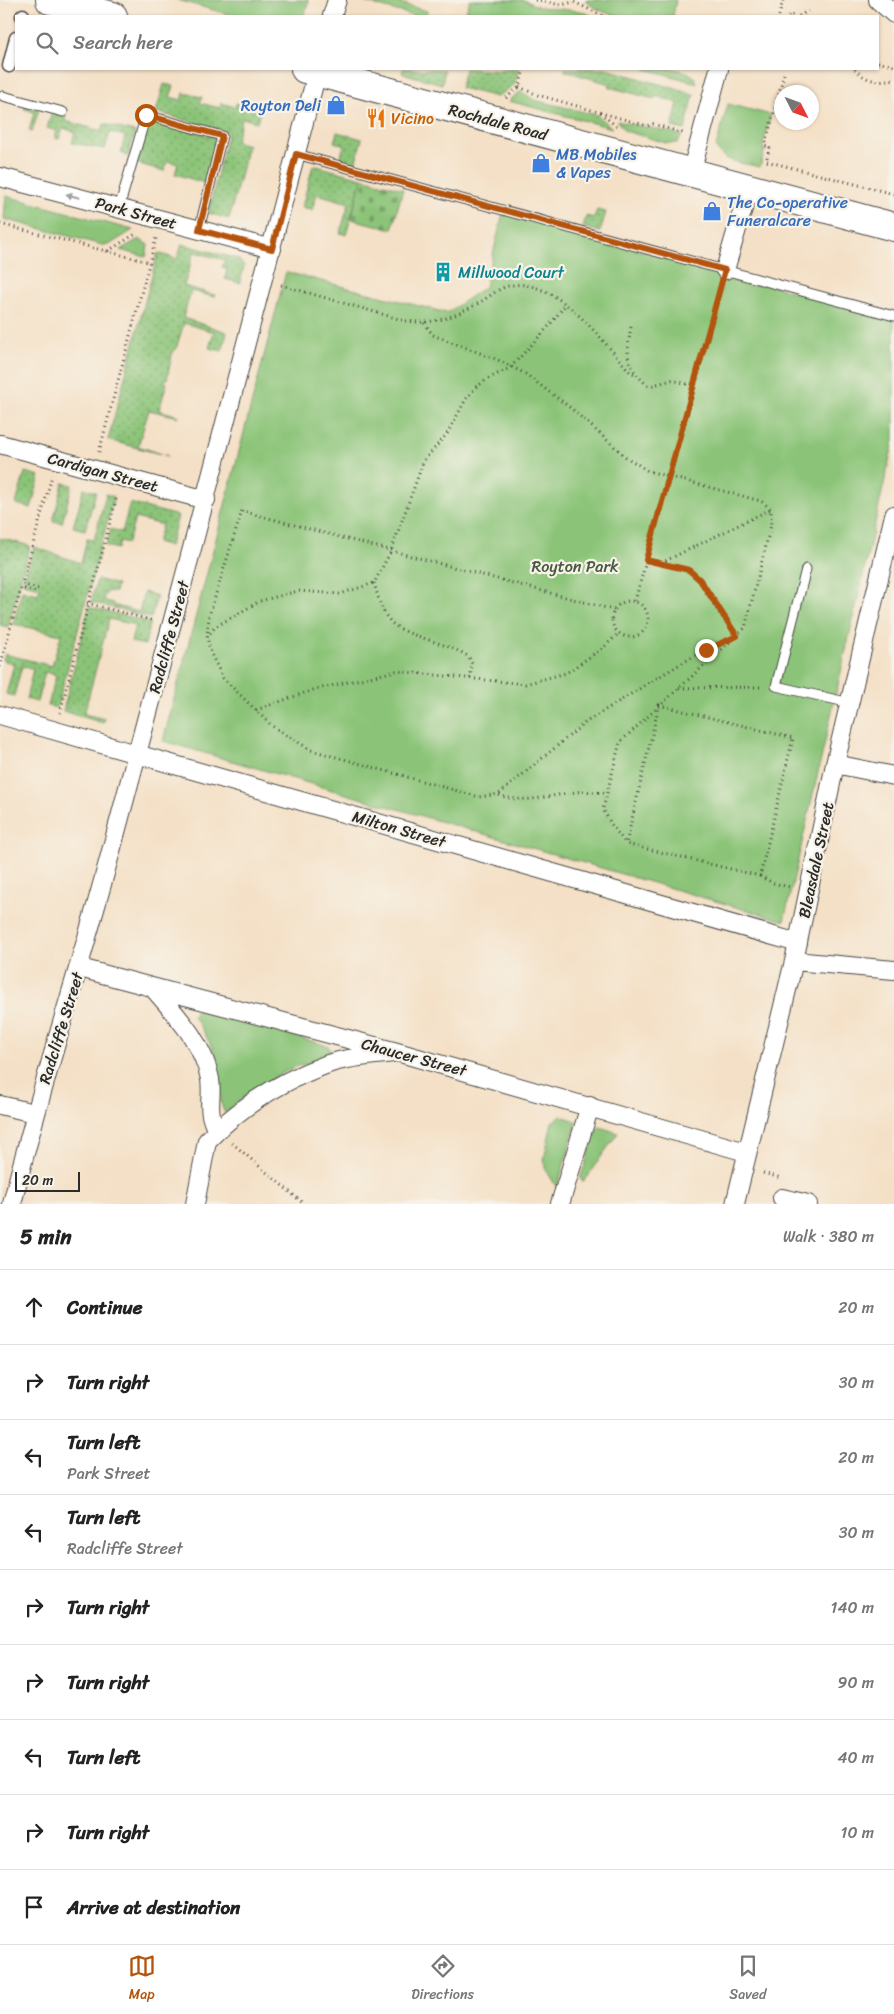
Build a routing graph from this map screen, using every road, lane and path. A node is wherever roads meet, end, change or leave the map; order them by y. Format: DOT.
graph roads {
  1 [pos="50,0"];
  2 [pos="337,0"];
  3 [pos="535,0"];
  4 [pos="783,0"];
  5 [pos="878,0"];
  6 [pos="574,1"];
  7 [pos="808,11"];
  8 [pos="894,14"];
  9 [pos="109,15"];
  10 [pos="332,15"];
  11 [pos="601,15"];
  12 [pos="779,15"];
  13 [pos="799,15"];
  14 [pos="15,42"];
  15 [pos="879,62"];
  16 [pos="9,66"];
  17 [pos="894,66"];
  18 [pos="314,70"];
  19 [pos="524,70"];
  20 [pos="719,70"];
  21 [pos="856,70"];
  22 [pos="784,74"];
  23 [pos="894,79"];
  24 [pos="519,87"];
  25 [pos="3,96"];
  26 [pos="500,104"];
  27 [pos="63,112"];
  28 [pos="601,114"];
  29 [pos="619,130"];
  30 [pos="687,133"];
  31 [pos="296,154"];
  32 [pos="691,173"];
  33 [pos="0,177"];
  34 [pos="749,188"];
  35 [pos="894,194"];
  36 [pos="119,208"];
  37 [pos="0,224"];
  38 [pos="894,227"];
  39 [pos="144,229"];
  40 [pos="199,230"];
  41 [pos="157,233"];
  42 [pos="272,249"];
  43 [pos="107,252"];
  44 [pos="149,262"];
  45 [pos="725,270"];
  46 [pos="277,284"];
  47 [pos="565,305"];
  48 [pos="894,316"];
  49 [pos="424,324"];
  50 [pos="631,327"];
  51 [pos="510,368"];
  52 [pos="636,374"];
  53 [pos="695,386"];
  54 [pos="0,444"];
  55 [pos="98,453"];
  56 [pos="52,476"];
  57 [pos="669,478"];
  58 [pos="118,493"];
  59 [pos="206,500"];
  60 [pos="771,509"];
  61 [pos="894,515"];
  62 [pos="391,551"];
  63 [pos="646,560"];
  64 [pos="660,563"];
  65 [pos="806,569"];
  66 [pos="374,583"];
  67 [pos="635,601"];
  68 [pos="87,603"];
  69 [pos="614,610"];
  70 [pos="155,622"];
  71 [pos="618,634"];
  72 [pos="737,636"];
  73 [pos="207,637"];
  74 [pos="0,667"];
  75 [pos="470,680"];
  76 [pos="776,686"];
  77 [pos="679,688"];
  78 [pos="850,703"];
  79 [pos="659,706"];
  80 [pos="256,710"];
  81 [pos="0,715"];
  82 [pos="59,716"];
  83 [pos="138,754"];
  84 [pos="835,764"];
  85 [pos="894,776"];
  86 [pos="607,793"];
  87 [pos="499,794"];
  88 [pos="626,844"];
  89 [pos="760,876"];
  90 [pos="809,890"];
  91 [pos="798,943"];
  92 [pos="794,961"];
  93 [pos="80,968"];
  94 [pos="894,970"];
  95 [pos="153,988"];
  96 [pos="397,1052"];
  97 [pos="0,1105"];
  98 [pos="590,1106"];
  99 [pos="34,1113"];
  100 [pos="217,1131"];
  101 [pos="744,1160"];
  102 [pos="782,1198"];
  103 [pos="12,1204"];
  104 [pos="195,1204"];
  105 [pos="304,1204"];
  106 [pos="560,1204"];
  107 [pos="735,1204"];
  108 [pos="808,1204"];
  1 -- 9 [label="main road"];
  2 -- 10 [label="street"];
  3 -- 6 [label="path"];
  4 -- 12 [label="path"];
  5 -- 8 [label="street"];
  6 -- 11 [label="path"];
  7 -- 13 [label="path"];
  14 -- 16 [label="street"];
  15 -- 17 [label="path"];
  18 -- 31 [label="street, Radcliffe Street"];
  18 -- 32 [label="main road, Rochdale Road"];
  19 -- 24 [label="path"];
  20 -- 32 [label="street"];
  21 -- 23 [label="path"];
  22 -- 35 [label="path"];
  24 -- 26 [label="path"];
  24 -- 28 [label="path"];
  25 -- 27 [label="lane"];
  28 -- 29 [label="path"];
  28 -- 30 [label="path"];
  31 -- 42 [label="street, Radcliffe Street"];
  31 -- 45 [label="lane"];
  32 -- 34 [label="main road, Rochdale Road"];
  36 -- 33 [label="street, Park Street, one-way"];
  34 -- 38 [label="main road, Rochdale Road"];
  34 -- 45 [label="street"];
  36 -- 40 [label="street, Park Street"];
  36 -- 40 [label="lane"];
  37 -- 43 [label="path"];
  39 -- 43 [label="path"];
  40 -- 42 [label="street, Park Street"];
  41 -- 44 [label="path"];
  42 -- 59 [label="street, Radcliffe Street"];
  43 -- 44 [label="path"];
  44 -- 55 [label="path"];
  45 -- 48 [label="lane"];
  45 -- 53 [label="path"];
  46 -- 49 [label="path"];
  47 -- 49 [label="path"];
  47 -- 51 [label="path"];
  47 -- 52 [label="path"];
  49 -- 51 [label="path"];
  50 -- 52 [label="path"];
  51 -- 57 [label="path"];
  51 -- 62 [label="path"];
  52 -- 53 [label="path"];
  53 -- 57 [label="path"];
  54 -- 59 [label="street, Cardigan Street"];
  56 -- 74 [label="path"];
  57 -- 60 [label="path"];
  57 -- 63 [label="path"];
  58 -- 68 [label="path"];
  59 -- 83 [label="street, Radcliffe Street"];
  60 -- 64 [label="path"];
  60 -- 72 [label="path"];
  61 -- 78 [label="street, Bleasdale Street"];
  62 -- 66 [label="path"];
  62 -- 69 [label="path"];
  62 -- 73 [label="path"];
  63 -- 64 [label="path"];
  63 -- 67 [label="path"];
  64 -- 72 [label="path"];
  65 -- 76 [label="lane"];
  66 -- 73 [label="path"];
  66 -- 75 [label="path"];
  67 -- 69 [label="path"];
  67 -- 71 [label="path"];
  68 -- 70 [label="path"];
  68 -- 82 [label="path"];
  69 -- 71 [label="path"];
  71 -- 75 [label="path"];
  72 -- 77 [label="path"];
  72 -- 87 [label="path"];
  73 -- 80 [label="path"];
  75 -- 80 [label="path"];
  76 -- 77 [label="path"];
  76 -- 78 [label="lane"];
  77 -- 79 [label="path"];
  78 -- 84 [label="street, Bleasdale Street"];
  79 -- 86 [label="path"];
  79 -- 88 [label="path"];
  79 -- 89 [label="path"];
  80 -- 87 [label="path"];
  81 -- 83 [label="street, Milton Street"];
  83 -- 91 [label="street, Milton Street"];
  83 -- 93 [label="street, Radcliffe Street"];
  84 -- 85 [label="street"];
  84 -- 90 [label="street, Bleasdale Street"];
  86 -- 87 [label="path"];
  86 -- 88 [label="path"];
  88 -- 89 [label="path"];
  89 -- 90 [label="path"];
  90 -- 91 [label="street, Bleasdale Street"];
  91 -- 92 [label="street, Bleasdale Street"];
  92 -- 94 [label="street"];
  92 -- 101 [label="street, Bleasdale Street"];
  93 -- 95 [label="street, Chaucer Street"];
  93 -- 99 [label="street, Radcliffe Street"];
  95 -- 96 [label="street, Chaucer Street"];
  95 -- 100 [label="street"];
  96 -- 98 [label="street, Chaucer Street"];
  96 -- 100 [label="street"];
  97 -- 99 [label="street"];
  98 -- 101 [label="street, Chaucer Street"];
  98 -- 106 [label="street"];
  99 -- 103 [label="street, Radcliffe Street"];
  100 -- 104 [label="street"];
  100 -- 105 [label="path"];
  101 -- 102 [label="path"];
  101 -- 107 [label="street, Bleasdale Street"];
  102 -- 108 [label="street"];
}
